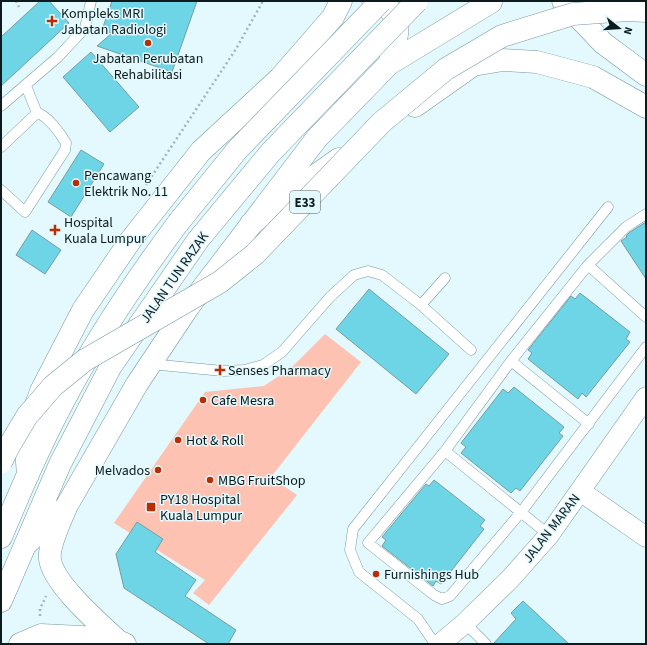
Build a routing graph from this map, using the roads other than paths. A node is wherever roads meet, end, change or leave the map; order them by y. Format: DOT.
graph roads {
  1 [pos="91,1"];
  2 [pos="352,1"];
  3 [pos="373,1"];
  4 [pos="381,1"];
  5 [pos="417,1"];
  6 [pos="494,1"];
  7 [pos="563,1"];
  8 [pos="337,9"];
  9 [pos="646,11"];
  10 [pos="389,64"];
  11 [pos="646,75"];
  12 [pos="26,86"];
  13 [pos="1,106"];
  14 [pos="646,107"];
  15 [pos="37,113"];
  16 [pos="1,147"];
  17 [pos="1,190"];
  18 [pos="608,207"];
  19 [pos="646,214"];
  20 [pos="251,224"];
  21 [pos="588,265"];
  22 [pos="445,278"];
  23 [pos="421,305"];
  24 [pos="646,317"];
  25 [pos="646,347"];
  26 [pos="471,350"];
  27 [pos="511,361"];
  28 [pos="150,364"];
  29 [pos="646,397"];
  30 [pos="589,424"];
  31 [pos="445,451"];
  32 [pos="1,462"];
  33 [pos="28,475"];
  34 [pos="580,491"];
  35 [pos="66,507"];
  36 [pos="522,512"];
  37 [pos="549,535"];
  38 [pos="1,537"];
  39 [pos="646,537"];
  40 [pos="25,544"];
  41 [pos="1,601"];
  42 [pos="465,623"];
  43 [pos="122,642"];
  44 [pos="20,644"];
  45 [pos="435,644"];
  46 [pos="440,644"];
  47 [pos="486,644"];
  1 -- 12 [label="lane"];
  2 -- 8 [label="main road, JALAN TUN RAZAK"];
  3 -- 10 [label="main road"];
  4 -- 33 [label="main road, JALAN TUN RAZAK, bridge"];
  5 -- 40 [label="main road, JALAN TUN RAZAK, bridge"];
  6 -- 10 [label="main road"];
  7 -- 11 [label="main road"];
  8 -- 33 [label="main road, JALAN TUN RAZAK"];
  9 -- 32 [label="main road, E33, bridge"];
  10 -- 20 [label="main road"];
  12 -- 13 [label="lane"];
  12 -- 15 [label="lane"];
  14 -- 20 [label="main road"];
  15 -- 16 [label="lane"];
  15 -- 17 [label="lane"];
  18 -- 45 [label="lane"];
  19 -- 21 [label="lane"];
  20 -- 28 [label="main road"];
  21 -- 24 [label="lane"];
  21 -- 27 [label="lane"];
  22 -- 23 [label="lane"];
  23 -- 26 [label="lane"];
  23 -- 28 [label="lane"];
  25 -- 30 [label="lane"];
  27 -- 30 [label="lane"];
  27 -- 31 [label="lane"];
  28 -- 35 [label="main road"];
  29 -- 34 [label="street, JALAN MARAN"];
  30 -- 36 [label="lane"];
  31 -- 36 [label="lane"];
  31 -- 36 [label="lane"];
  33 -- 38 [label="main road, JALAN TUN RAZAK"];
  34 -- 37 [label="street, JALAN MARAN"];
  34 -- 39 [label="street"];
  35 -- 40 [label="main road"];
  35 -- 43 [label="main road"];
  36 -- 37 [label="lane"];
  37 -- 42 [label="street, JALAN MARAN"];
  40 -- 41 [label="main road, JALAN TUN RAZAK"];
  42 -- 46 [label="street, JALAN MARAN"];
  42 -- 47 [label="lane"];
  43 -- 44 [label="main road"];
}
